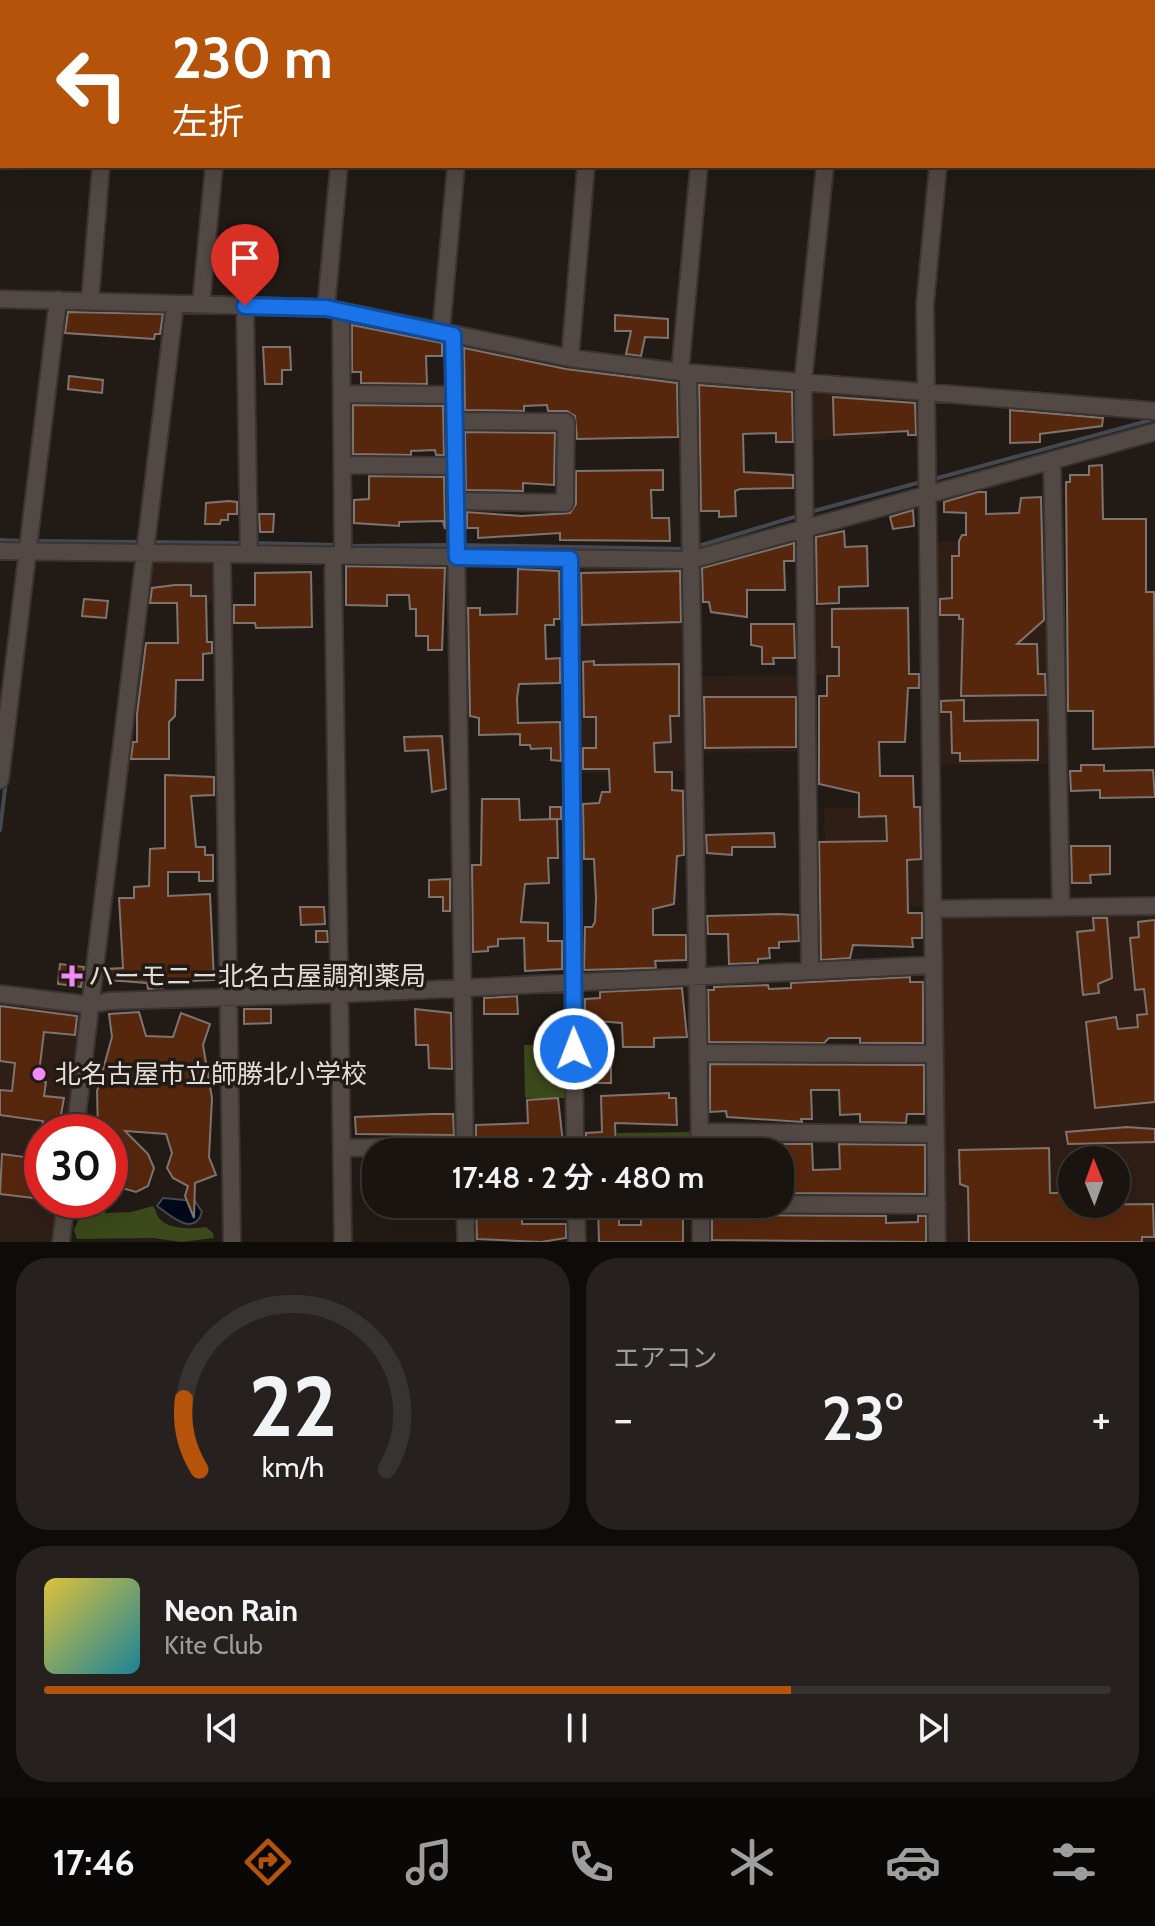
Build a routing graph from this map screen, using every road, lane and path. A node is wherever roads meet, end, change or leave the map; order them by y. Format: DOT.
graph roads {
  1 [pos="101,168"];
  2 [pos="214,168"];
  3 [pos="339,168"];
  4 [pos="456,168"];
  5 [pos="586,168"];
  6 [pos="699,168"];
  7 [pos="825,168"];
  8 [pos="938,168"];
  9 [pos="0,299"];
  10 [pos="58,300"];
  11 [pos="90,301"];
  12 [pos="175,304"];
  13 [pos="201,304"];
  14 [pos="245,306"];
  15 [pos="334,309"];
  16 [pos="447,333"];
  17 [pos="570,358"];
  18 [pos="684,373"];
  19 [pos="803,382"];
  20 [pos="342,394"];
  21 [pos="928,394"];
  22 [pos="454,395"];
  23 [pos="1155,411"];
  24 [pos="454,421"];
  25 [pos="1155,432"];
  26 [pos="1052,460"];
  27 [pos="343,465"];
  28 [pos="455,466"];
  29 [pos="928,486"];
  30 [pos="456,501"];
  31 [pos="803,520"];
  32 [pos="29,544"];
  33 [pos="146,546"];
  34 [pos="249,547"];
  35 [pos="341,550"];
  36 [pos="457,550"];
  37 [pos="0,551"];
  38 [pos="691,551"];
  39 [pos="222,554"];
  40 [pos="570,559"];
  41 [pos="0,780"];
  42 [pos="1155,906"];
  43 [pos="1061,907"];
  44 [pos="933,909"];
  45 [pos="934,965"];
  46 [pos="810,971"];
  47 [pos="696,977"];
  48 [pos="573,983"];
  49 [pos="462,988"];
  50 [pos="0,994"];
  51 [pos="339,994"];
  52 [pos="228,998"];
  53 [pos="90,1005"];
  54 [pos="698,1053"];
  55 [pos="935,1054"];
  56 [pos="77,1114"];
  57 [pos="699,1132"];
  58 [pos="936,1134"];
  59 [pos="465,1138"];
  60 [pos="575,1138"];
  61 [pos="699,1138"];
  62 [pos="342,1148"];
  63 [pos="362,1148"];
  64 [pos="937,1205"];
  65 [pos="64,1218"];
  66 [pos="465,1218"];
  67 [pos="576,1218"];
  68 [pos="61,1242"];
  69 [pos="232,1242"];
  70 [pos="343,1242"];
  71 [pos="466,1242"];
  72 [pos="577,1242"];
  73 [pos="701,1242"];
  74 [pos="937,1242"];
  1 -- 11 [label="street"];
  2 -- 13 [label="street"];
  3 -- 15 [label="street"];
  4 -- 16 [label="street"];
  5 -- 17 [label="street"];
  6 -- 18 [label="street"];
  7 -- 19 [label="street"];
  8 -- 21 [label="street"];
  9 -- 10 [label="street"];
  10 -- 11 [label="street"];
  10 -- 32 [label="street"];
  11 -- 12 [label="street"];
  12 -- 13 [label="street"];
  12 -- 33 [label="street"];
  13 -- 14 [label="street"];
  14 -- 15 [label="street"];
  14 -- 34 [label="street"];
  15 -- 16 [label="street"];
  15 -- 20 [label="street"];
  16 -- 17 [label="street"];
  16 -- 22 [label="street"];
  17 -- 18 [label="street"];
  18 -- 19 [label="street"];
  18 -- 38 [label="street"];
  19 -- 21 [label="street"];
  19 -- 31 [label="street"];
  20 -- 22 [label="street"];
  20 -- 27 [label="street"];
  21 -- 23 [label="street"];
  21 -- 29 [label="street"];
  22 -- 24 [label="street"];
  24 -- 28 [label="street"];
  24 -- 30 [label="street"];
  25 -- 26 [label="street"];
  26 -- 29 [label="street"];
  26 -- 43 [label="street"];
  27 -- 28 [label="street"];
  27 -- 35 [label="street"];
  28 -- 30 [label="street"];
  29 -- 31 [label="street"];
  29 -- 44 [label="street"];
  30 -- 36 [label="street"];
  31 -- 38 [label="street"];
  31 -- 46 [label="street"];
  32 -- 33 [label="street"];
  32 -- 37 [label="street"];
  32 -- 41 [label="street"];
  33 -- 39 [label="street"];
  33 -- 53 [label="street"];
  34 -- 35 [label="street"];
  34 -- 39 [label="street"];
  35 -- 36 [label="street"];
  35 -- 51 [label="street"];
  36 -- 40 [label="street"];
  36 -- 49 [label="street"];
  38 -- 40 [label="street"];
  38 -- 47 [label="street"];
  39 -- 52 [label="street"];
  40 -- 48 [label="street"];
  42 -- 43 [label="street"];
  43 -- 44 [label="street"];
  44 -- 45 [label="street"];
  45 -- 46 [label="street"];
  45 -- 55 [label="street"];
  46 -- 47 [label="street"];
  47 -- 48 [label="street"];
  47 -- 54 [label="street"];
  48 -- 49 [label="street"];
  48 -- 60 [label="street"];
  49 -- 51 [label="street"];
  49 -- 59 [label="street"];
  50 -- 53 [label="street"];
  51 -- 52 [label="street"];
  51 -- 62 [label="street"];
  52 -- 53 [label="street"];
  52 -- 69 [label="street"];
  53 -- 56 [label="street"];
  54 -- 55 [label="street"];
  54 -- 57 [label="street"];
  55 -- 58 [label="street"];
  57 -- 58 [label="street"];
  57 -- 61 [label="street"];
  58 -- 64 [label="street"];
  62 -- 63 [label="street"];
  62 -- 70 [label="street"];
  64 -- 73 [label="street"];
  64 -- 74 [label="street"];
  65 -- 68 [label="street"];
  66 -- 71 [label="street"];
  67 -- 72 [label="street"];
}
